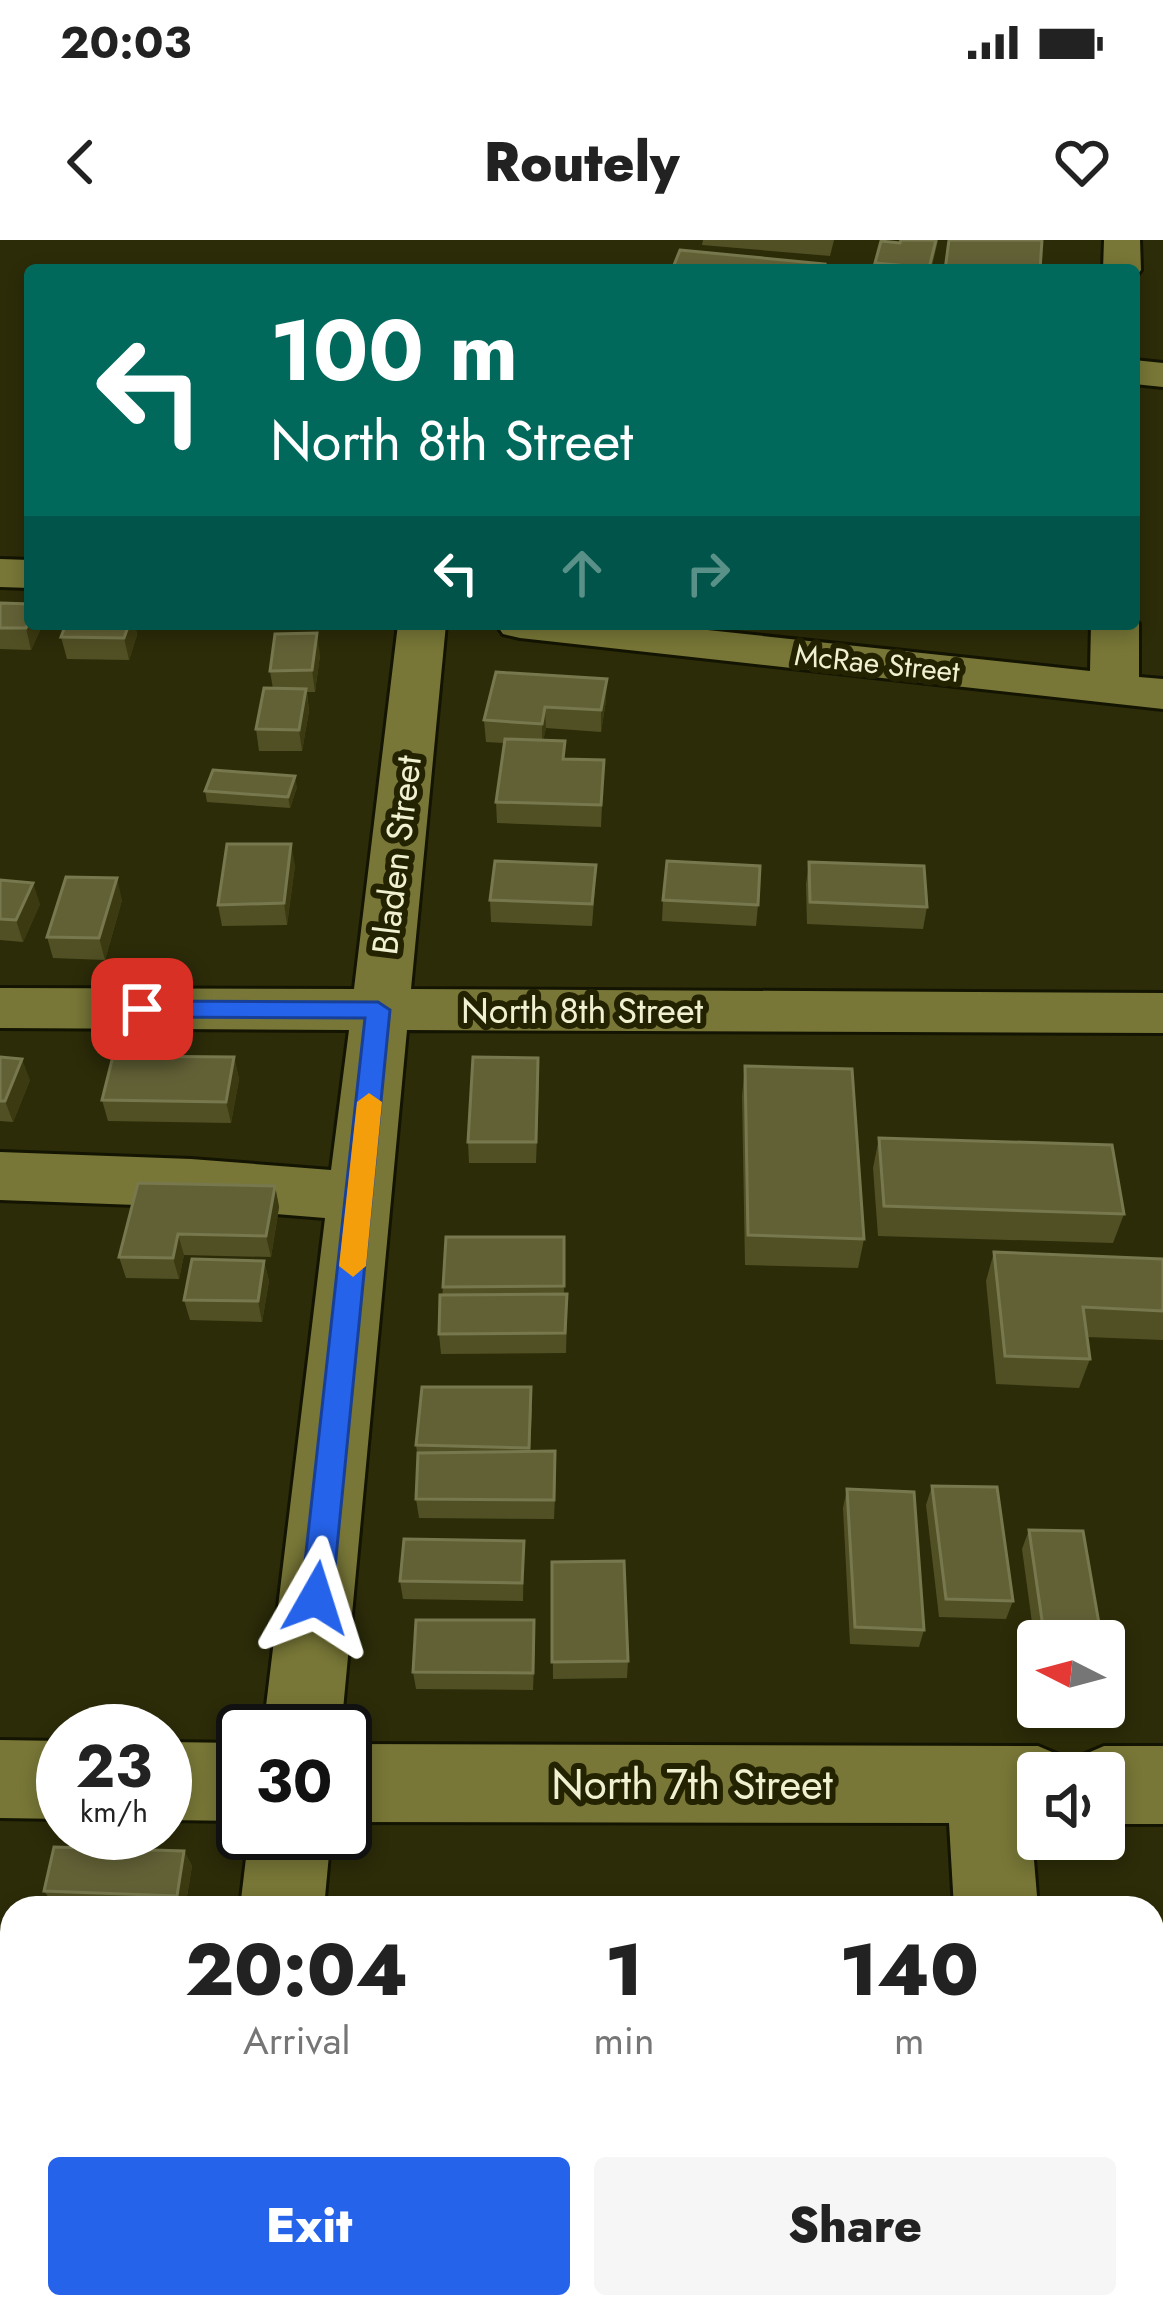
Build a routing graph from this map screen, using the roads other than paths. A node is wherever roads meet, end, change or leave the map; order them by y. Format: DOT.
graph roads {
  1 [pos="421,630"];
  2 [pos="576,630"];
  3 [pos="1115,630"];
  4 [pos="1114,688"];
  5 [pos="1163,694"];
  6 [pos="0,1008"];
  7 [pos="378,1010"];
  8 [pos="1163,1013"];
  9 [pos="0,1176"];
  10 [pos="360,1197"];
  11 [pos="305,1704"];
  12 [pos="0,1779"];
  13 [pos="36,1780"];
  14 [pos="372,1783"];
  15 [pos="1012,1785"];
  16 [pos="1125,1785"];
  17 [pos="1163,1785"];
  18 [pos="287,1860"];
  19 [pos="283,1896"];
  20 [pos="998,1896"];
  1 -- 7 [label="street, Bladen Street"];
  2 -- 4 [label="street, McRae Street"];
  3 -- 4 [label="street"];
  4 -- 5 [label="street, McRae Street"];
  6 -- 7 [label="street, North 8th Street"];
  7 -- 8 [label="street, North 8th Street"];
  7 -- 10 [label="street, Bladen Street"];
  9 -- 10 [label="street"];
  10 -- 11 [label="street, Bladen Street"];
  12 -- 13 [label="street"];
  14 -- 15 [label="street, North 7th Street"];
  15 -- 20 [label="street"];
  16 -- 17 [label="street"];
  18 -- 19 [label="street"];
}
